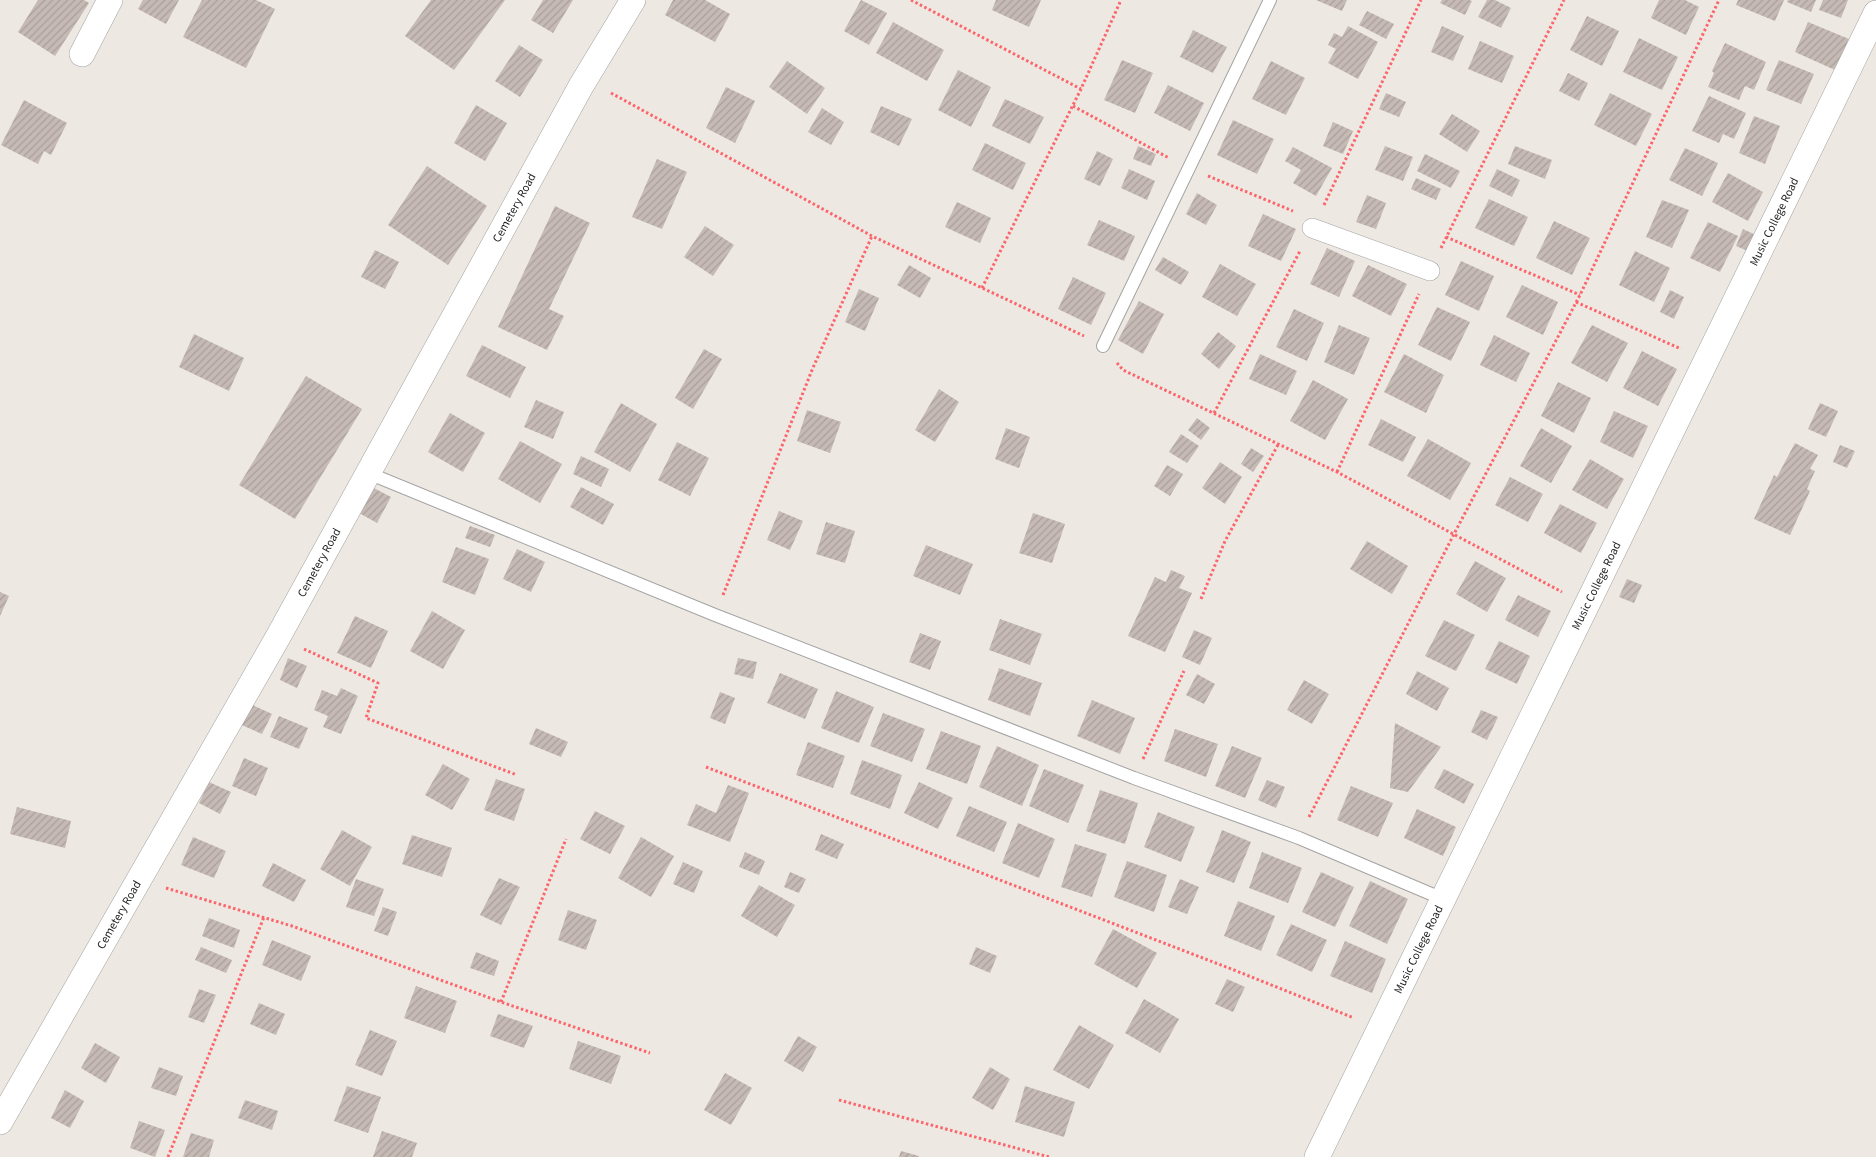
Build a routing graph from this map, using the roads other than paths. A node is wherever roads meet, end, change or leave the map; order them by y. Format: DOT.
graph roads {
  1 [pos="110,0"];
  2 [pos="632,0"];
  3 [pos="1270,0"];
  4 [pos="1876,13"];
  5 [pos="82,54"];
  6 [pos="1312,228"];
  7 [pos="1430,271"];
  8 [pos="1103,346"];
  9 [pos="368,473"];
  10 [pos="1443,899"];
  11 [pos="0,1122"];
  12 [pos="1317,1157"];
  1 -- 5 [label="street"];
  2 -- 9 [label="street, Cemetery Road"];
  3 -- 8 [label="lane"];
  4 -- 10 [label="street, Music College Road"];
  6 -- 7 [label="street"];
  9 -- 10 [label="lane"];
  9 -- 11 [label="street, Cemetery Road"];
  10 -- 12 [label="street, Music College Road"];
}
